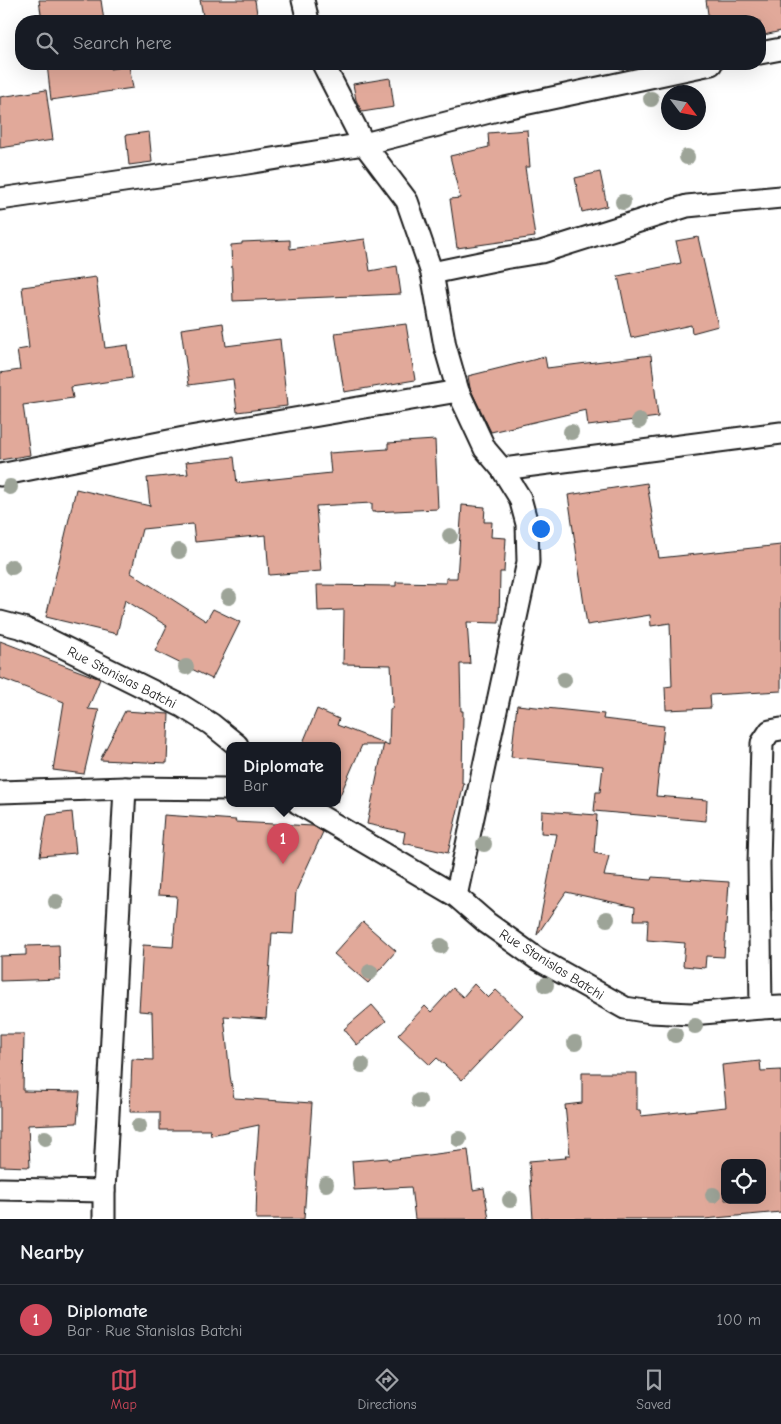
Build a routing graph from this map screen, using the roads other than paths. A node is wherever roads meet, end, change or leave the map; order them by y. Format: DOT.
graph roads {
  1 [pos="303,0"];
  2 [pos="307,15"];
  3 [pos="781,49"];
  4 [pos="766,52"];
  5 [pos="326,70"];
  6 [pos="683,70"];
  7 [pos="364,144"];
  8 [pos="781,197"];
  9 [pos="0,199"];
  10 [pos="432,274"];
  11 [pos="458,391"];
  12 [pos="781,432"];
  13 [pos="502,469"];
  14 [pos="0,475"];
  15 [pos="0,622"];
  16 [pos="781,729"];
  17 [pos="233,742"];
  18 [pos="125,788"];
  19 [pos="226,789"];
  20 [pos="0,792"];
  21 [pos="305,807"];
  22 [pos="456,896"];
  23 [pos="771,1008"];
  24 [pos="0,1189"];
  25 [pos="104,1190"];
  26 [pos="104,1219"];
  1 -- 2 [label="street"];
  3 -- 4 [label="street"];
  5 -- 7 [label="street"];
  6 -- 7 [label="street"];
  7 -- 9 [label="street"];
  7 -- 10 [label="street"];
  8 -- 10 [label="street"];
  10 -- 11 [label="street"];
  11 -- 13 [label="street"];
  11 -- 14 [label="street"];
  12 -- 13 [label="street"];
  13 -- 22 [label="street"];
  15 -- 17 [label="street, Rue Stanislas Batchi"];
  16 -- 23 [label="street"];
  18 -- 19 [label="street"];
  18 -- 20 [label="street"];
  18 -- 25 [label="street"];
  21 -- 22 [label="street, Rue Stanislas Batchi"];
  22 -- 23 [label="street, Rue Stanislas Batchi"];
  24 -- 25 [label="street"];
  25 -- 26 [label="street"];
}
